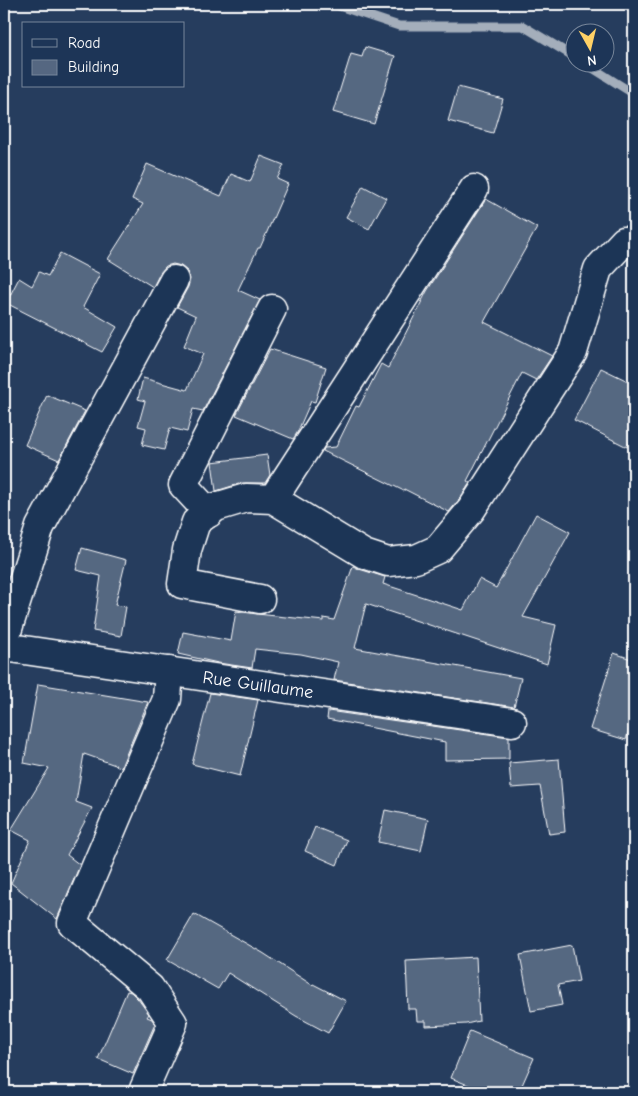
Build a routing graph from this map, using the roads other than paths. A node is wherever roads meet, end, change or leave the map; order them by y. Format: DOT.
graph roads {
  1 [pos="474,189"];
  2 [pos="634,243"];
  3 [pos="174,280"];
  4 [pos="272,308"];
  5 [pos="273,499"];
  6 [pos="209,513"];
  7 [pos="260,599"];
  8 [pos="4,641"];
  9 [pos="4,647"];
  10 [pos="169,672"];
  11 [pos="512,722"];
  12 [pos="145,1092"];
  1 -- 5 [label="street"];
  2 -- 5 [label="street"];
  3 -- 8 [label="street"];
  4 -- 6 [label="street"];
  5 -- 6 [label="street"];
  6 -- 7 [label="street"];
  9 -- 10 [label="street, Rue Guillaume"];
  10 -- 11 [label="street, Rue Guillaume"];
  10 -- 12 [label="street"];
}
